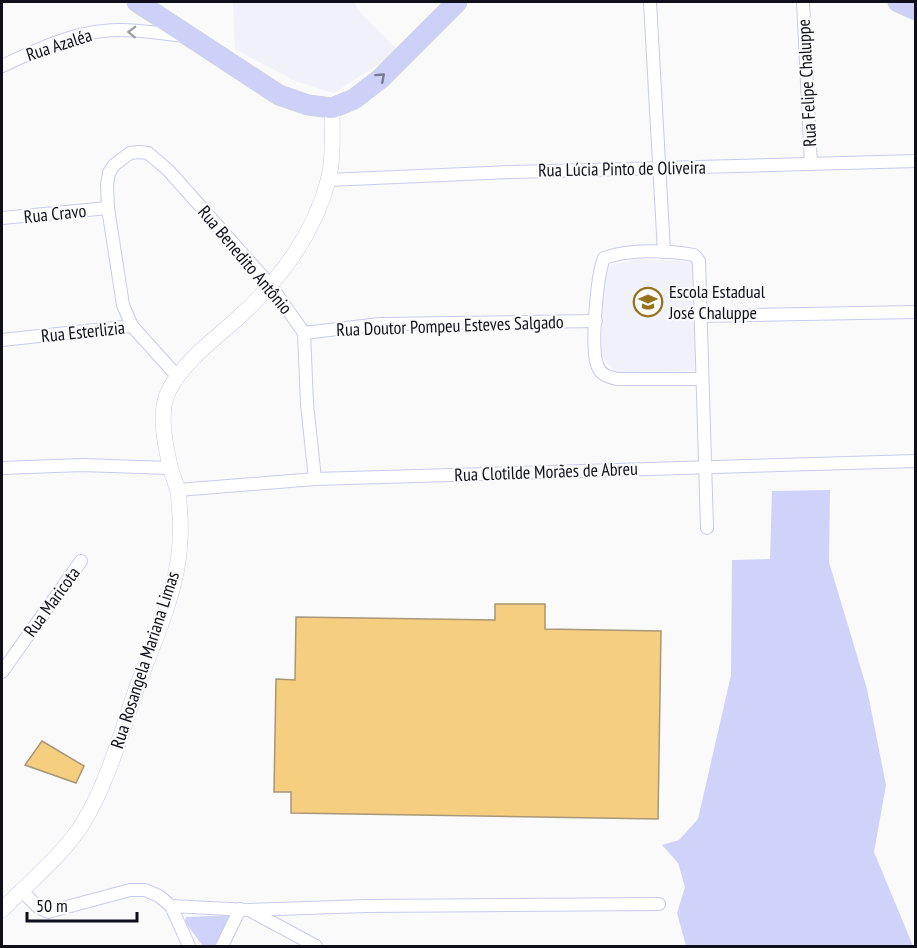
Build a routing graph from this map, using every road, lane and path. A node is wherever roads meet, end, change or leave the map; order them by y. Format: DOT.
graph roads {
  1 [pos="137,2"];
  2 [pos="457,2"];
  3 [pos="650,2"];
  4 [pos="803,2"];
  5 [pos="898,2"];
  6 [pos="915,10"];
  7 [pos="190,37"];
  8 [pos="2,66"];
  9 [pos="332,108"];
  10 [pos="915,161"];
  11 [pos="812,164"];
  12 [pos="660,169"];
  13 [pos="328,180"];
  14 [pos="108,208"];
  15 [pos="2,218"];
  16 [pos="664,252"];
  17 [pos="271,286"];
  18 [pos="915,312"];
  19 [pos="701,316"];
  20 [pos="596,321"];
  21 [pos="132,326"];
  22 [pos="304,333"];
  23 [pos="2,340"];
  24 [pos="177,377"];
  25 [pos="702,379"];
  26 [pos="915,461"];
  27 [pos="704,467"];
  28 [pos="2,468"];
  29 [pos="170,468"];
  30 [pos="315,479"];
  31 [pos="178,490"];
  32 [pos="707,528"];
  33 [pos="81,561"];
  34 [pos="2,672"];
  35 [pos="21,890"];
  36 [pos="659,904"];
  37 [pos="171,906"];
  38 [pos="244,909"];
  39 [pos="2,910"];
  40 [pos="189,946"];
  41 [pos="222,946"];
  42 [pos="316,946"];
  1 -- 7 [label="main road"];
  9 -- 2 [label="main road, one-way"];
  3 -- 12 [label="street"];
  4 -- 11 [label="street, Rua Felipe Chaluppe"];
  5 -- 6 [label="main road"];
  7 -- 8 [label="street, Rua Azaléa, one-way"];
  7 -- 9 [label="main road"];
  9 -- 13 [label="street, Rua Rosangela Mariana Limas"];
  10 -- 11 [label="street, Rua Lúcia Pinto de Oliveira"];
  11 -- 12 [label="street, Rua Lúcia Pinto de Oliveira"];
  12 -- 13 [label="street, Rua Lúcia Pinto de Oliveira"];
  12 -- 16 [label="street"];
  13 -- 17 [label="street, Rua Rosangela Mariana Limas"];
  14 -- 15 [label="street, Rua Cravo"];
  14 -- 17 [label="street, Rua Benedito Antônio"];
  14 -- 21 [label="street"];
  16 -- 19 [label="street"];
  16 -- 20 [label="street"];
  17 -- 22 [label="street, Rua Benedito Antônio"];
  17 -- 24 [label="street, Rua Rosangela Mariana Limas"];
  18 -- 19 [label="street"];
  19 -- 25 [label="street"];
  20 -- 22 [label="street, Rua Doutor Pompeu Esteves Salgado"];
  20 -- 25 [label="street"];
  21 -- 23 [label="street, Rua Esterlizia"];
  21 -- 24 [label="street, Rua Esterlizia"];
  22 -- 30 [label="street, Rua Benedito Antônio"];
  24 -- 29 [label="street, Rua Rosangela Mariana Limas"];
  25 -- 27 [label="street"];
  26 -- 27 [label="street, Rua Clotilde Morães de Abreu"];
  27 -- 30 [label="street, Rua Clotilde Morães de Abreu"];
  27 -- 32 [label="street"];
  28 -- 29 [label="street"];
  29 -- 31 [label="street, Rua Rosangela Mariana Limas"];
  30 -- 31 [label="street, Rua Clotilde Morães de Abreu"];
  31 -- 35 [label="street, Rua Rosangela Mariana Limas"];
  33 -- 34 [label="street, Rua Maricota"];
  35 -- 37 [label="street"];
  35 -- 39 [label="street, Rua Rosangela Mariana Limas"];
  36 -- 38 [label="street"];
  37 -- 38 [label="street"];
  37 -- 40 [label="street"];
  38 -- 41 [label="street"];
  38 -- 42 [label="street"];
}
